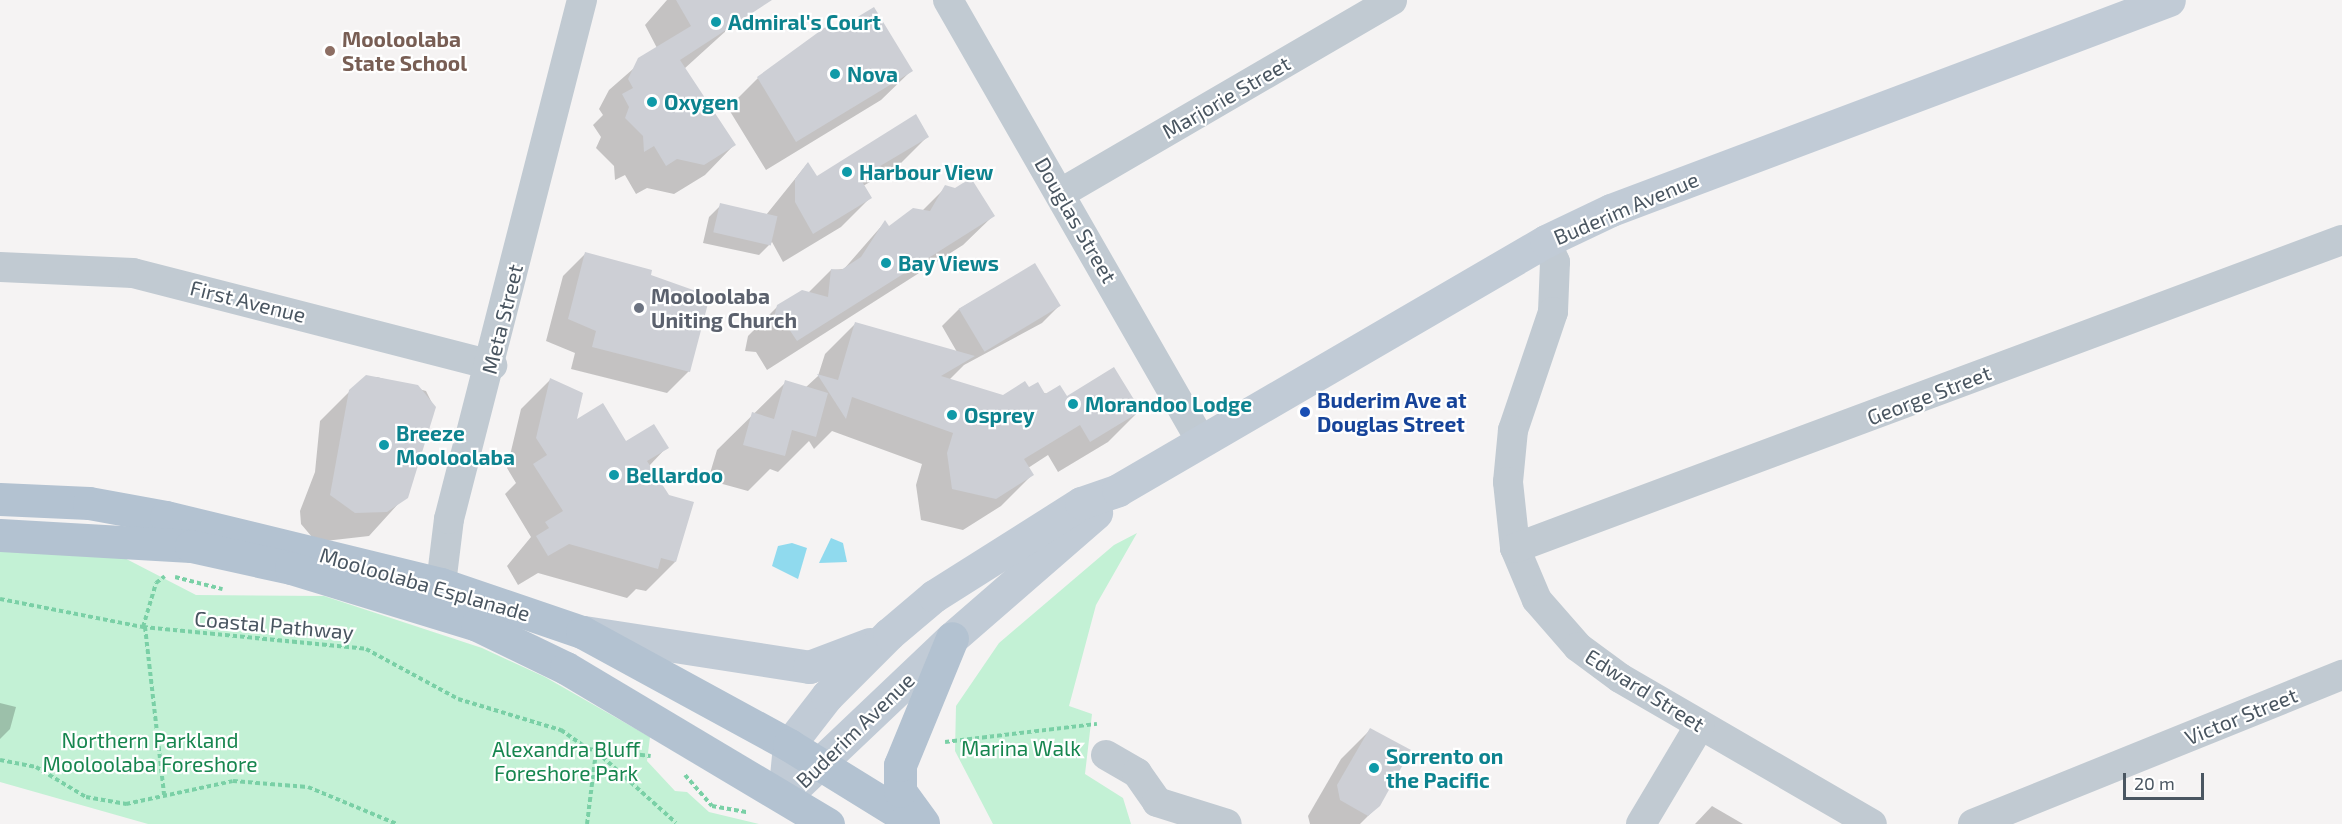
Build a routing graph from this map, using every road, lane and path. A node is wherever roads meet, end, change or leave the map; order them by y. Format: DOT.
graph roads {
  1 [pos="582,0"];
  2 [pos="948,0"];
  3 [pos="1392,0"];
  4 [pos="2169,0"];
  5 [pos="1061,193"];
  6 [pos="2342,240"];
  7 [pos="1546,241"];
  8 [pos="0,267"];
  9 [pos="492,365"];
  10 [pos="1201,441"];
  11 [pos="1118,490"];
  12 [pos="0,499"];
  13 [pos="0,535"];
  14 [pos="1515,548"];
  15 [pos="441,584"];
  16 [pos="222,590"];
  17 [pos="0,599"];
  18 [pos="477,625"];
  19 [pos="144,627"];
  20 [pos="582,632"];
  21 [pos="889,634"];
  22 [pos="952,638"];
  23 [pos="2342,675"];
  24 [pos="1097,724"];
  25 [pos="1700,725"];
  26 [pos="945,742"];
  27 [pos="789,745"];
  28 [pos="596,752"];
  29 [pos="1106,755"];
  30 [pos="651,756"];
  31 [pos="0,760"];
  32 [pos="819,764"];
  33 [pos="677,767"];
  34 [pos="164,795"];
  35 [pos="784,797"];
  36 [pos="758,818"];
  37 [pos="676,823"];
  38 [pos="397,824"];
  39 [pos="587,824"];
  40 [pos="828,824"];
  41 [pos="917,824"];
  42 [pos="923,824"];
  43 [pos="1227,824"];
  44 [pos="1641,824"];
  45 [pos="1872,824"];
  46 [pos="1973,824"];
  1 -- 9 [label="street, Meta Street"];
  2 -- 5 [label="street, Douglas Street"];
  3 -- 5 [label="street, Marjorie Street"];
  4 -- 7 [label="main road, Buderim Avenue"];
  5 -- 10 [label="street, Douglas Street"];
  6 -- 14 [label="street, George Street"];
  7 -- 10 [label="main road, Buderim Avenue"];
  7 -- 14 [label="street, Edward Street"];
  8 -- 9 [label="street, First Avenue"];
  9 -- 15 [label="street, Meta Street"];
  10 -- 11 [label="main road, Buderim Avenue"];
  11 -- 21 [label="main road, Buderim Avenue"];
  11 -- 22 [label="main road, Buderim Avenue"];
  12 -- 15 [label="main road, Mooloolaba Esplanade"];
  13 -- 18 [label="main road, Mooloolaba Esplanade"];
  14 -- 25 [label="street, Edward Street"];
  15 -- 18 [label="street"];
  15 -- 20 [label="main road, Mooloolaba Esplanade"];
  16 -- 19 [label="path"];
  17 -- 19 [label="path, Coastal Pathway"];
  18 -- 35 [label="main road, Mooloolaba Esplanade"];
  19 -- 28 [label="path, Coastal Pathway"];
  19 -- 34 [label="path"];
  20 -- 21 [label="main road"];
  20 -- 27 [label="main road, Mooloolaba Esplanade"];
  21 -- 27 [label="main road, Buderim Avenue"];
  22 -- 32 [label="main road, Buderim Avenue"];
  22 -- 42 [label="main road"];
  23 -- 46 [label="street, Victor Street"];
  24 -- 26 [label="path"];
  25 -- 44 [label="street"];
  25 -- 45 [label="street, Edward Street"];
  27 -- 32 [label="main road, Mooloolaba Esplanade"];
  27 -- 35 [label="main road, Buderim Avenue"];
  28 -- 30 [label="path"];
  28 -- 37 [label="path, Coastal Pathway"];
  28 -- 39 [label="path"];
  29 -- 43 [label="street"];
  31 -- 34 [label="path"];
  32 -- 35 [label="main road, Buderim Avenue"];
  32 -- 41 [label="main road, Mooloolaba Esplanade"];
  33 -- 36 [label="path"];
  34 -- 38 [label="path"];
  35 -- 40 [label="main road, Mooloolaba Esplanade"];
}
